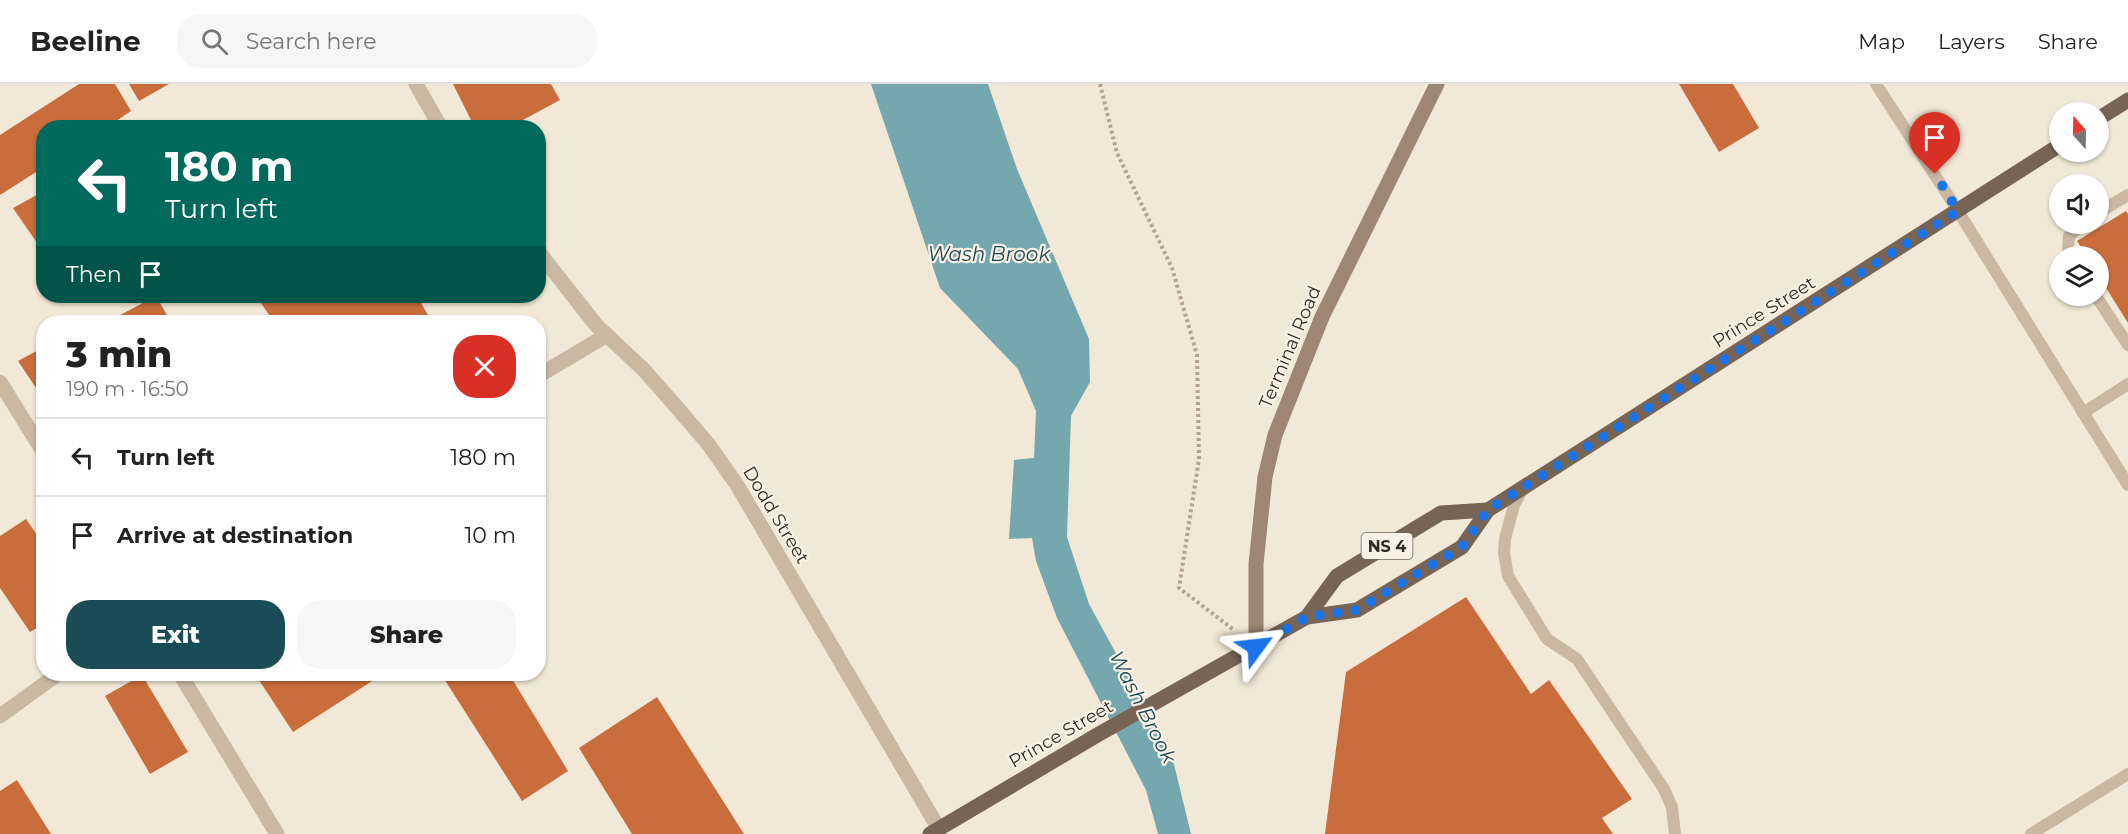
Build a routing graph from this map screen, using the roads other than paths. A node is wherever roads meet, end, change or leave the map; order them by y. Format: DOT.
graph roads {
  1 [pos="416,84"];
  2 [pos="1437,84"];
  3 [pos="1876,84"];
  4 [pos="2128,100"];
  5 [pos="2109,112"];
  6 [pos="436,120"];
  7 [pos="2049,152"];
  8 [pos="2128,195"];
  9 [pos="2109,206"];
  10 [pos="1958,211"];
  11 [pos="546,261"];
  12 [pos="2103,306"];
  13 [pos="607,335"];
  14 [pos="2128,345"];
  15 [pos="546,371"];
  16 [pos="0,382"];
  17 [pos="2128,384"];
  18 [pos="2083,413"];
  19 [pos="36,440"];
  20 [pos="2128,485"];
  21 [pos="1523,488"];
  22 [pos="1488,510"];
  23 [pos="1307,617"];
  24 [pos="1256,647"];
  25 [pos="48,681"];
  26 [pos="184,681"];
  27 [pos="0,716"];
  28 [pos="2128,774"];
  29 [pos="934,831"];
  30 [pos="277,834"];
  31 [pos="1675,834"];
  32 [pos="2031,834"];
  1 -- 6 [label="street"];
  2 -- 24 [label="street, Terminal Road"];
  3 -- 10 [label="lane"];
  4 -- 5 [label="main road"];
  7 -- 10 [label="main road, Prince Street / NS 4"];
  8 -- 9 [label="lane"];
  10 -- 18 [label="lane"];
  10 -- 21 [label="main road, Prince Street / NS 4"];
  11 -- 13 [label="street, Dodd Street"];
  12 -- 14 [label="lane"];
  13 -- 15 [label="street"];
  13 -- 29 [label="street, Dodd Street"];
  16 -- 19 [label="street"];
  17 -- 18 [label="lane"];
  18 -- 20 [label="lane"];
  21 -- 22 [label="main road, Prince Street / NS 4"];
  21 -- 31 [label="lane"];
  22 -- 23 [label="main road, Prince Street / NS 4"];
  22 -- 23 [label="main road, Prince Street / NS 4"];
  23 -- 24 [label="main road, Prince Street / NS 4"];
  24 -- 29 [label="main road, Prince Street / NS 4"];
  25 -- 27 [label="street"];
  26 -- 30 [label="street"];
  28 -- 32 [label="lane"];
}
